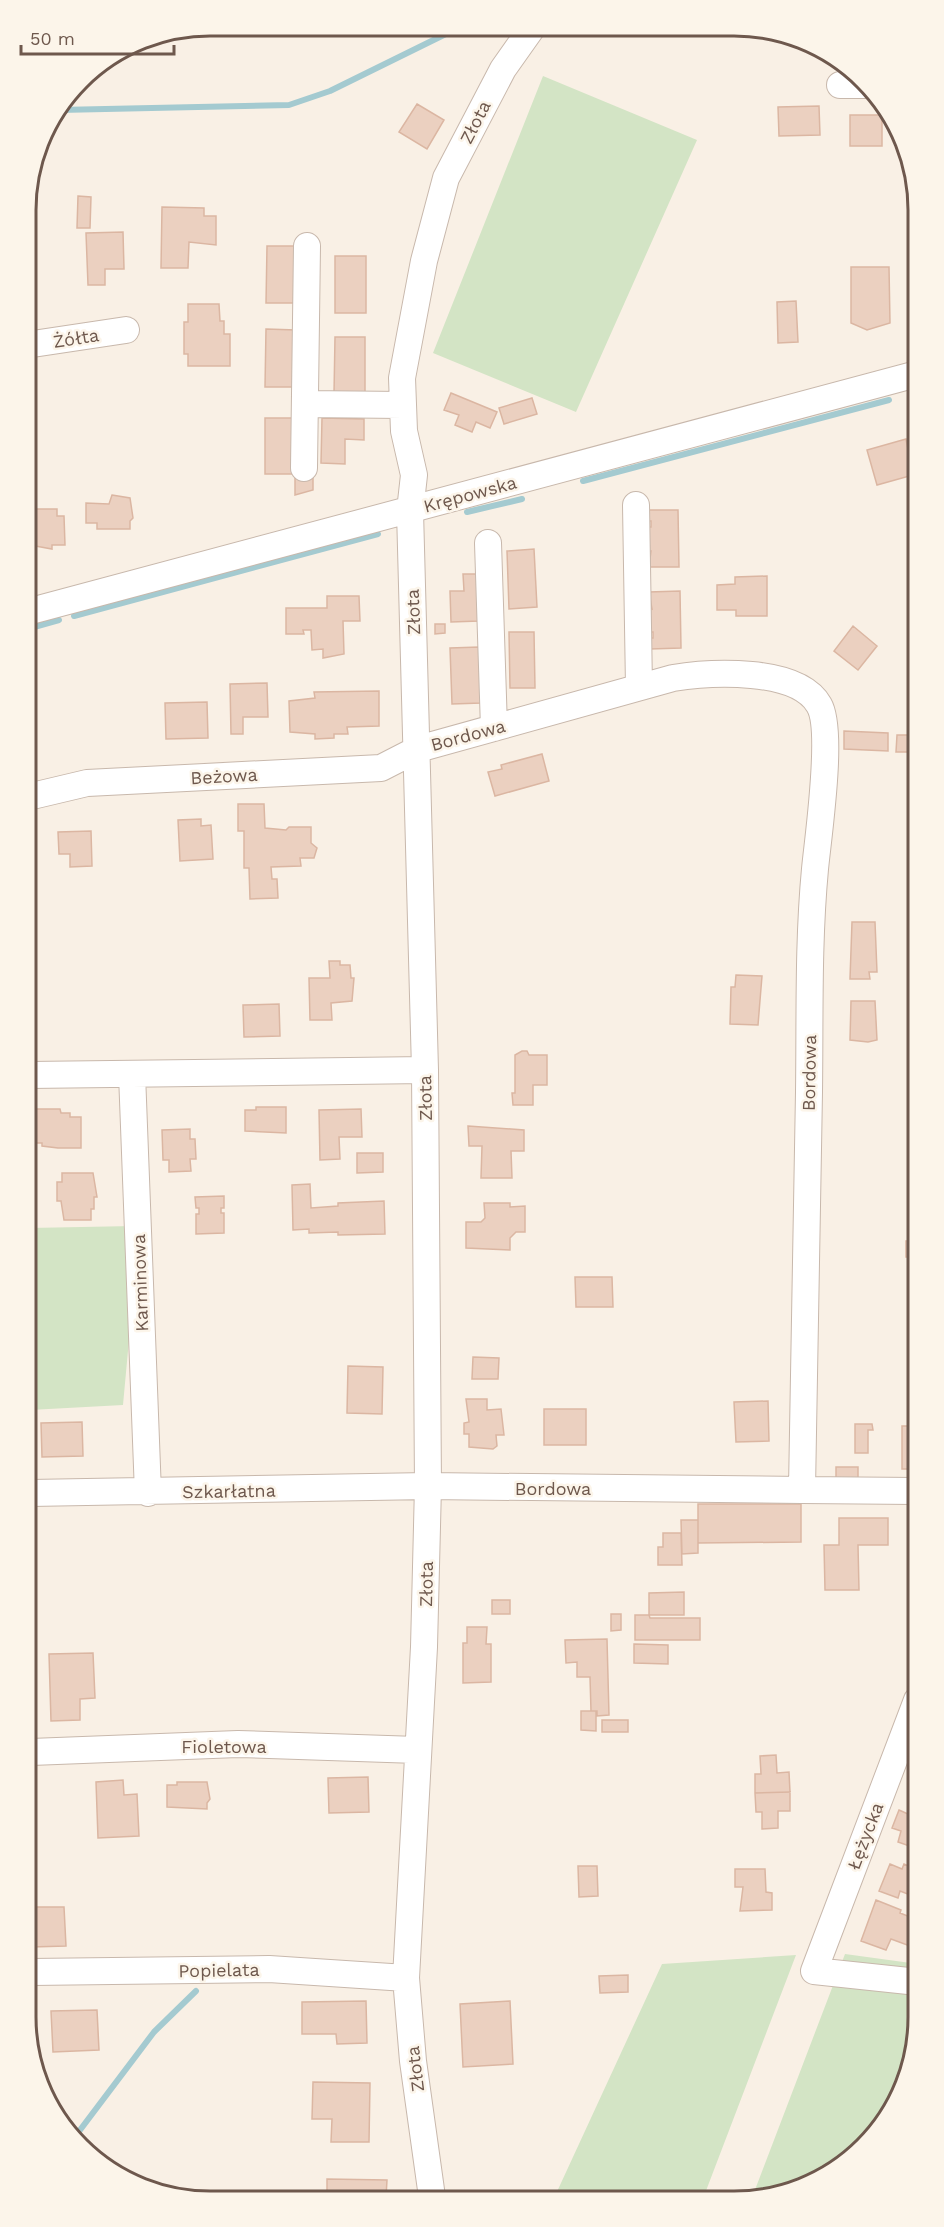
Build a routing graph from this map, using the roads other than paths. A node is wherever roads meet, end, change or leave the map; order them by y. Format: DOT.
graph roads {
  1 [pos="526,36"];
  2 [pos="855,85"];
  3 [pos="840,86"];
  4 [pos="307,246"];
  5 [pos="126,330"];
  6 [pos="36,344"];
  7 [pos="908,376"];
  8 [pos="305,404"];
  9 [pos="403,405"];
  10 [pos="304,468"];
  11 [pos="636,505"];
  12 [pos="410,511"];
  13 [pos="488,543"];
  14 [pos="36,610"];
  15 [pos="639,687"];
  16 [pos="494,728"];
  17 [pos="418,748"];
  18 [pos="36,795"];
  19 [pos="425,1070"];
  20 [pos="36,1074"];
  21 [pos="132,1074"];
  22 [pos="428,1486"];
  23 [pos="802,1490"];
  24 [pos="908,1491"];
  25 [pos="148,1492"];
  26 [pos="36,1494"];
  27 [pos="908,1725"];
  28 [pos="417,1750"];
  29 [pos="36,1752"];
  30 [pos="36,1972"];
  31 [pos="406,1978"];
  32 [pos="908,1981"];
  33 [pos="431,2191"];
  1 -- 9 [label="street, Złota"];
  2 -- 3 [label="street"];
  4 -- 8 [label="street"];
  5 -- 6 [label="street, Żółta"];
  7 -- 12 [label="street, Krępowska"];
  8 -- 9 [label="street"];
  8 -- 10 [label="street"];
  9 -- 12 [label="street, Złota"];
  11 -- 15 [label="street"];
  12 -- 14 [label="street, Krępowska"];
  12 -- 17 [label="street, Złota"];
  13 -- 16 [label="street"];
  15 -- 16 [label="street, Bordowa"];
  15 -- 23 [label="street, Bordowa"];
  16 -- 17 [label="street, Bordowa"];
  17 -- 18 [label="street, Beżowa"];
  17 -- 19 [label="street, Złota"];
  19 -- 21 [label="street"];
  19 -- 22 [label="street, Złota"];
  20 -- 21 [label="street"];
  21 -- 25 [label="street, Karminowa"];
  22 -- 23 [label="street, Bordowa"];
  22 -- 25 [label="street, Szkarłatna"];
  22 -- 28 [label="street, Złota"];
  23 -- 24 [label="street"];
  25 -- 26 [label="street, Szkarłatna"];
  27 -- 32 [label="street, Łężycka"];
  28 -- 29 [label="street, Fioletowa"];
  28 -- 31 [label="street, Złota"];
  30 -- 31 [label="street, Popielata"];
  31 -- 33 [label="street, Złota"];
}
